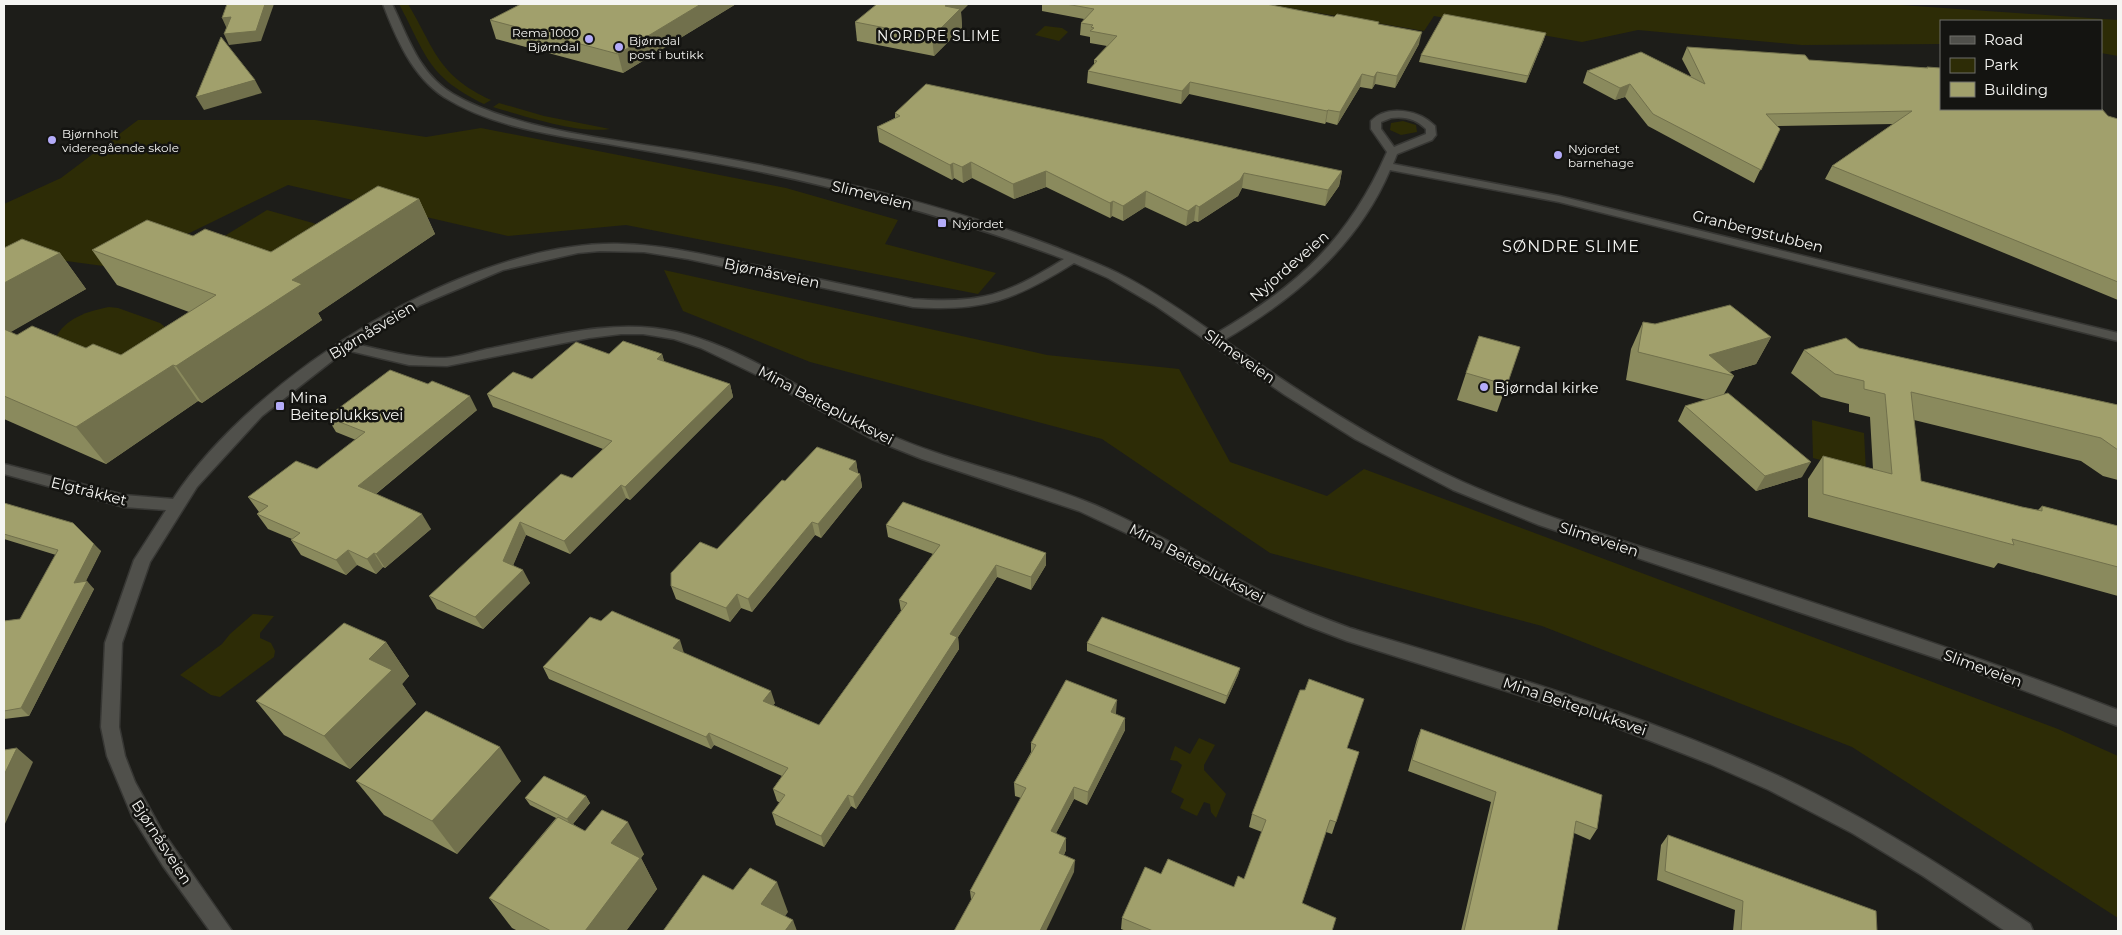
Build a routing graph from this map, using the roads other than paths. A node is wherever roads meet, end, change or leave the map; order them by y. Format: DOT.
graph roads {
  1 [pos="387,4"];
  2 [pos="1392,152"];
  3 [pos="1388,166"];
  4 [pos="1074,258"];
  5 [pos="2118,337"];
  6 [pos="1216,339"];
  7 [pos="344,345"];
  8 [pos="4,469"];
  9 [pos="175,505"];
  10 [pos="2118,718"];
  11 [pos="222,931"];
  12 [pos="2022,931"];
  1 -- 4 [label="street, Slimeveien"];
  2 -- 2 [label="street"];
  2 -- 3 [label="street, Nyjordeveien"];
  3 -- 5 [label="street, Granbergstubben"];
  3 -- 6 [label="street, Nyjordeveien"];
  4 -- 6 [label="street, Slimeveien"];
  4 -- 7 [label="street, Bjørnåsveien"];
  6 -- 10 [label="street, Slimeveien"];
  7 -- 9 [label="street, Bjørnåsveien"];
  7 -- 12 [label="street, Mina Beiteplukksvei"];
  8 -- 9 [label="street, Elgtråkket"];
  9 -- 11 [label="street, Bjørnåsveien"];
}
